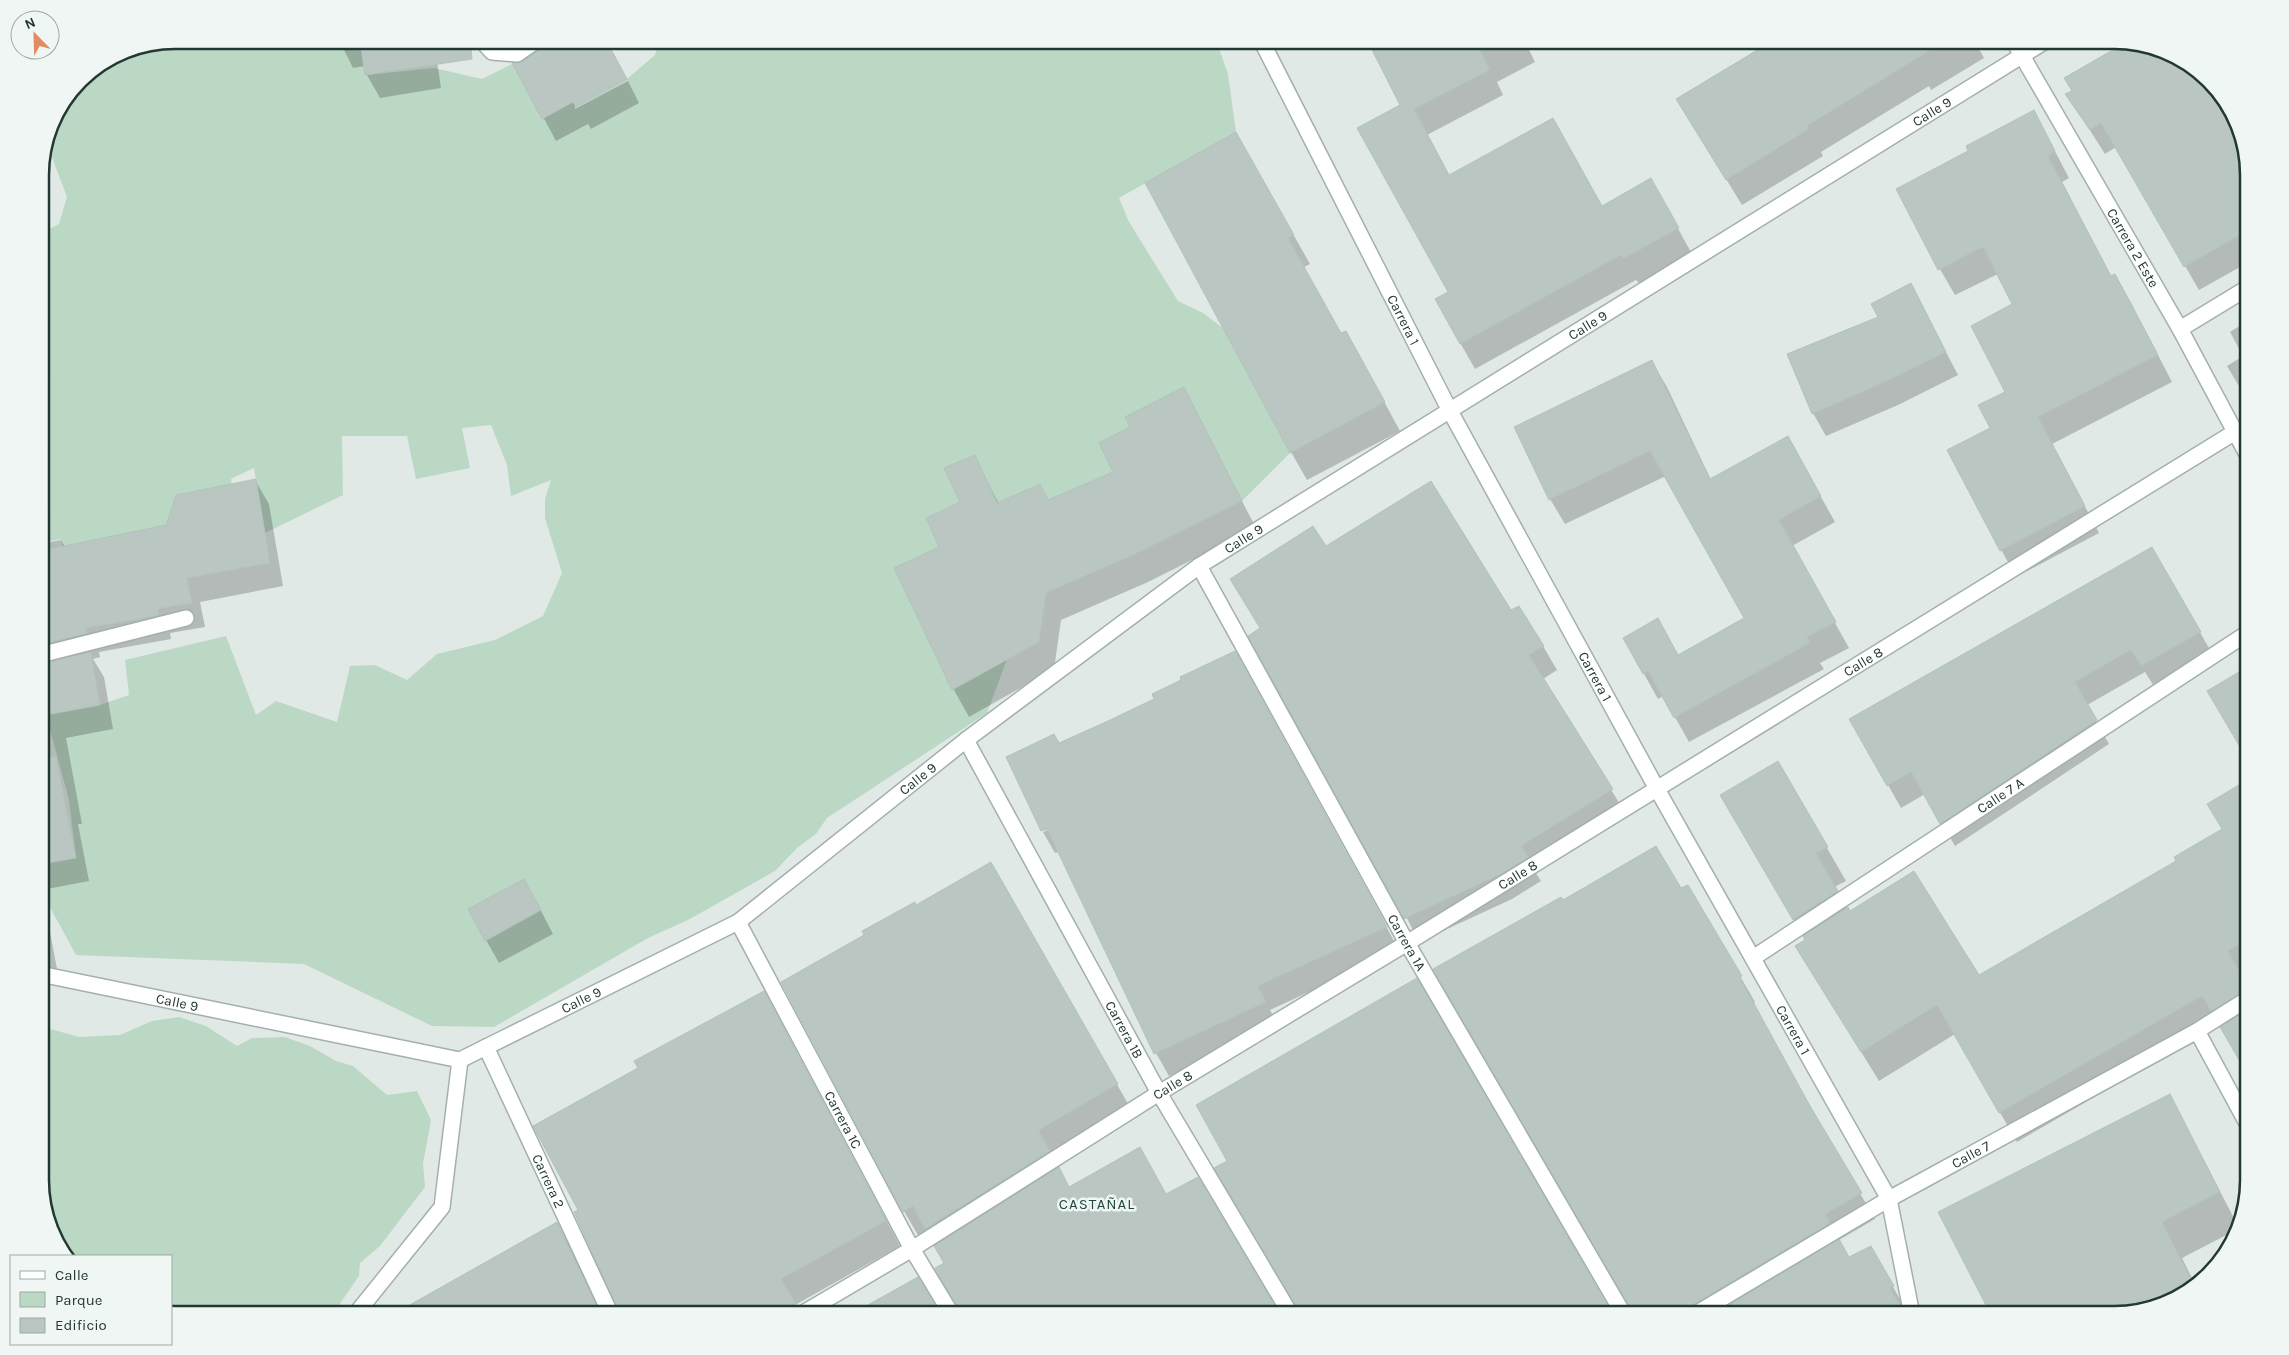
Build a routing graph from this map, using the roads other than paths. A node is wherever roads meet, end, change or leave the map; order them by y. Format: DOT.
graph roads {
  1 [pos="490,49"];
  2 [pos="524,49"];
  3 [pos="1266,49"];
  4 [pos="2018,49"];
  5 [pos="2033,49"];
  6 [pos="2022,56"];
  7 [pos="2240,292"];
  8 [pos="2180,328"];
  9 [pos="1450,411"];
  10 [pos="2235,432"];
  11 [pos="2240,441"];
  12 [pos="1199,566"];
  13 [pos="186,618"];
  14 [pos="2240,638"];
  15 [pos="49,653"];
  16 [pos="966,740"];
  17 [pos="1657,789"];
  18 [pos="738,922"];
  19 [pos="1407,943"];
  20 [pos="1753,958"];
  21 [pos="49,976"];
  22 [pos="2240,1004"];
  23 [pos="2197,1031"];
  24 [pos="486,1047"];
  25 [pos="460,1060"];
  26 [pos="1160,1093"];
  27 [pos="2240,1110"];
  28 [pos="1889,1199"];
  29 [pos="912,1249"];
  30 [pos="362,1306"];
  31 [pos="607,1306"];
  32 [pos="815,1306"];
  33 [pos="947,1306"];
  34 [pos="1285,1306"];
  35 [pos="1619,1306"];
  36 [pos="1709,1306"];
  37 [pos="1910,1306"];
  1 -- 2 [label="street"];
  3 -- 9 [label="street, Carrera 1"];
  4 -- 6 [label="street, Carrera 2 Este"];
  5 -- 6 [label="street, Calle 9"];
  6 -- 8 [label="street, Carrera 2 Este"];
  6 -- 9 [label="street, Calle 9"];
  7 -- 8 [label="street"];
  8 -- 10 [label="street, Carrera 2 Este"];
  9 -- 12 [label="street, Calle 9"];
  9 -- 17 [label="street, Carrera 1"];
  10 -- 11 [label="street, Carrera 2 Este"];
  10 -- 17 [label="street, Calle 8"];
  12 -- 16 [label="street, Calle 9"];
  12 -- 19 [label="street, Carrera 1A"];
  13 -- 15 [label="street"];
  14 -- 20 [label="street, Calle 7 A"];
  16 -- 18 [label="street, Calle 9"];
  16 -- 26 [label="street, Carrera 1B"];
  17 -- 19 [label="street, Calle 8"];
  17 -- 20 [label="street, Carrera 1"];
  18 -- 24 [label="street, Calle 9"];
  18 -- 29 [label="street, Carrera 1C"];
  19 -- 26 [label="street, Calle 8"];
  19 -- 35 [label="street, Carrera 1A"];
  20 -- 28 [label="street, Carrera 1"];
  21 -- 25 [label="street, Calle 9"];
  22 -- 23 [label="street, Calle 7"];
  23 -- 27 [label="street"];
  23 -- 28 [label="street, Calle 7"];
  24 -- 25 [label="street, Calle 9"];
  24 -- 31 [label="street, Carrera 2"];
  25 -- 30 [label="street"];
  26 -- 29 [label="street, Calle 8"];
  26 -- 34 [label="street, Carrera 1B"];
  28 -- 36 [label="street, Calle 7"];
  28 -- 37 [label="street, Carrera 1"];
  29 -- 32 [label="street, Calle 8"];
  29 -- 33 [label="street, Carrera 1C"];
}
